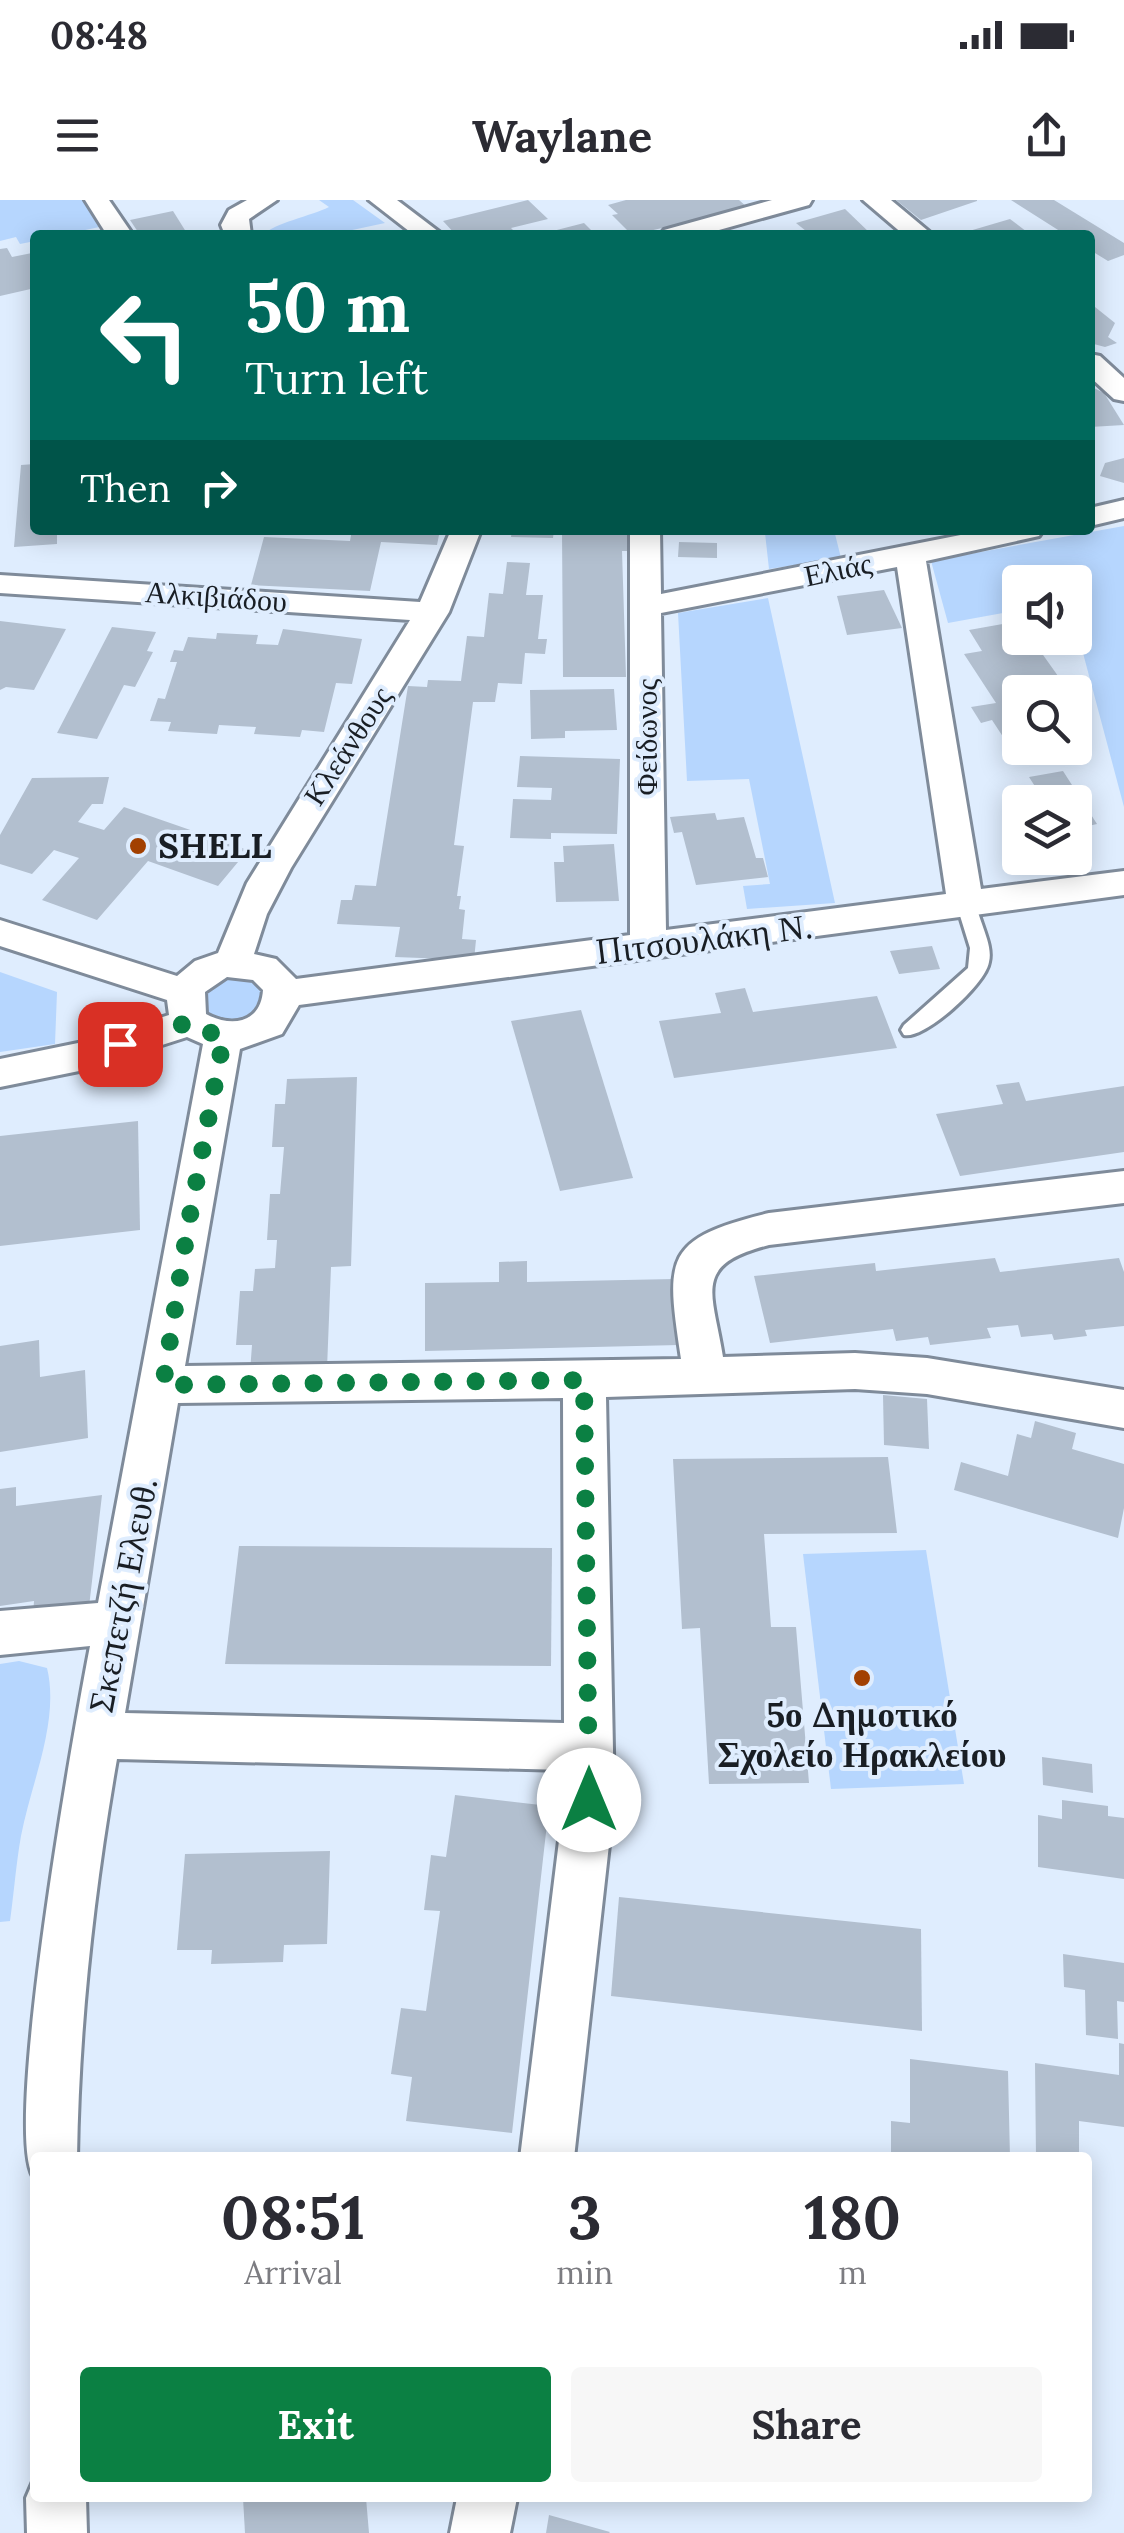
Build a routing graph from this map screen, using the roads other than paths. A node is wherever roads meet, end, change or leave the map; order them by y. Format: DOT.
graph roads {
  1 [pos="97,200"];
  2 [pos="265,200"];
  3 [pos="381,200"];
  4 [pos="800,200"];
  5 [pos="875,200"];
  6 [pos="117,230"];
  7 [pos="236,230"];
  8 [pos="423,230"];
  9 [pos="691,230"];
  10 [pos="914,230"];
  11 [pos="1121,350"];
  12 [pos="1095,358"];
  13 [pos="1095,365"];
  14 [pos="1124,394"];
  15 [pos="1124,510"];
  16 [pos="1095,516"];
  17 [pos="464,535"];
  18 [pos="645,535"];
  19 [pos="1005,535"];
  20 [pos="910,556"];
  21 [pos="0,584"];
  22 [pos="648,606"];
  23 [pos="433,612"];
  24 [pos="1113,884"];
  25 [pos="966,906"];
  26 [pos="1124,916"];
  27 [pos="0,933"];
  28 [pos="648,944"];
  29 [pos="234,963"];
  30 [pos="283,994"];
  31 [pos="200,1017"];
  32 [pos="911,1030"];
  33 [pos="0,1073"];
  34 [pos="1124,1187"];
  35 [pos="705,1376"];
  36 [pos="584,1380"];
  37 [pos="163,1385"];
  38 [pos="1124,1409"];
  39 [pos="118,1625"];
  40 [pos="0,1633"];
  41 [pos="96,1734"];
  42 [pos="589,1747"];
  43 [pos="50,2152"];
  44 [pos="548,2152"];
  45 [pos="56,2502"];
  46 [pos="486,2502"];
  47 [pos="57,2533"];
  48 [pos="480,2533"];
  1 -- 6 [label="street"];
  2 -- 7 [label="street"];
  3 -- 8 [label="street"];
  4 -- 9 [label="street"];
  5 -- 10 [label="street"];
  11 -- 12 [label="street"];
  13 -- 14 [label="street"];
  15 -- 16 [label="street"];
  17 -- 23 [label="street, Κλεάνθους"];
  18 -- 22 [label="street, Φείδωνος"];
  19 -- 20 [label="street, Ελιάς"];
  20 -- 22 [label="street, Ελιάς"];
  20 -- 25 [label="street"];
  21 -- 23 [label="street, Αλκιβιάδου"];
  22 -- 28 [label="street, Φείδωνος"];
  23 -- 29 [label="street, Κλεάνθους"];
  24 -- 25 [label="street, Πιτσουλάκη Ν."];
  24 -- 26 [label="street"];
  25 -- 28 [label="street, Πιτσουλάκη Ν."];
  25 -- 32 [label="lane"];
  27 -- 31 [label="street"];
  28 -- 30 [label="street, Πιτσουλάκη Ν."];
  29 -- 30 [label="street"];
  29 -- 31 [label="street"];
  30 -- 31 [label="street"];
  31 -- 33 [label="street"];
  31 -- 37 [label="street, Σκεπετζή Ελευθ."];
  34 -- 35 [label="street"];
  35 -- 36 [label="street"];
  35 -- 38 [label="street"];
  36 -- 37 [label="street"];
  36 -- 42 [label="street"];
  37 -- 39 [label="street, Σκεπετζή Ελευθ."];
  39 -- 40 [label="street"];
  39 -- 41 [label="street, Σκεπετζή Ελευθ."];
  41 -- 42 [label="street"];
  41 -- 43 [label="street, Σκεπετζή Ελευθ."];
  42 -- 44 [label="street"];
  45 -- 47 [label="street"];
  46 -- 48 [label="street"];
}
